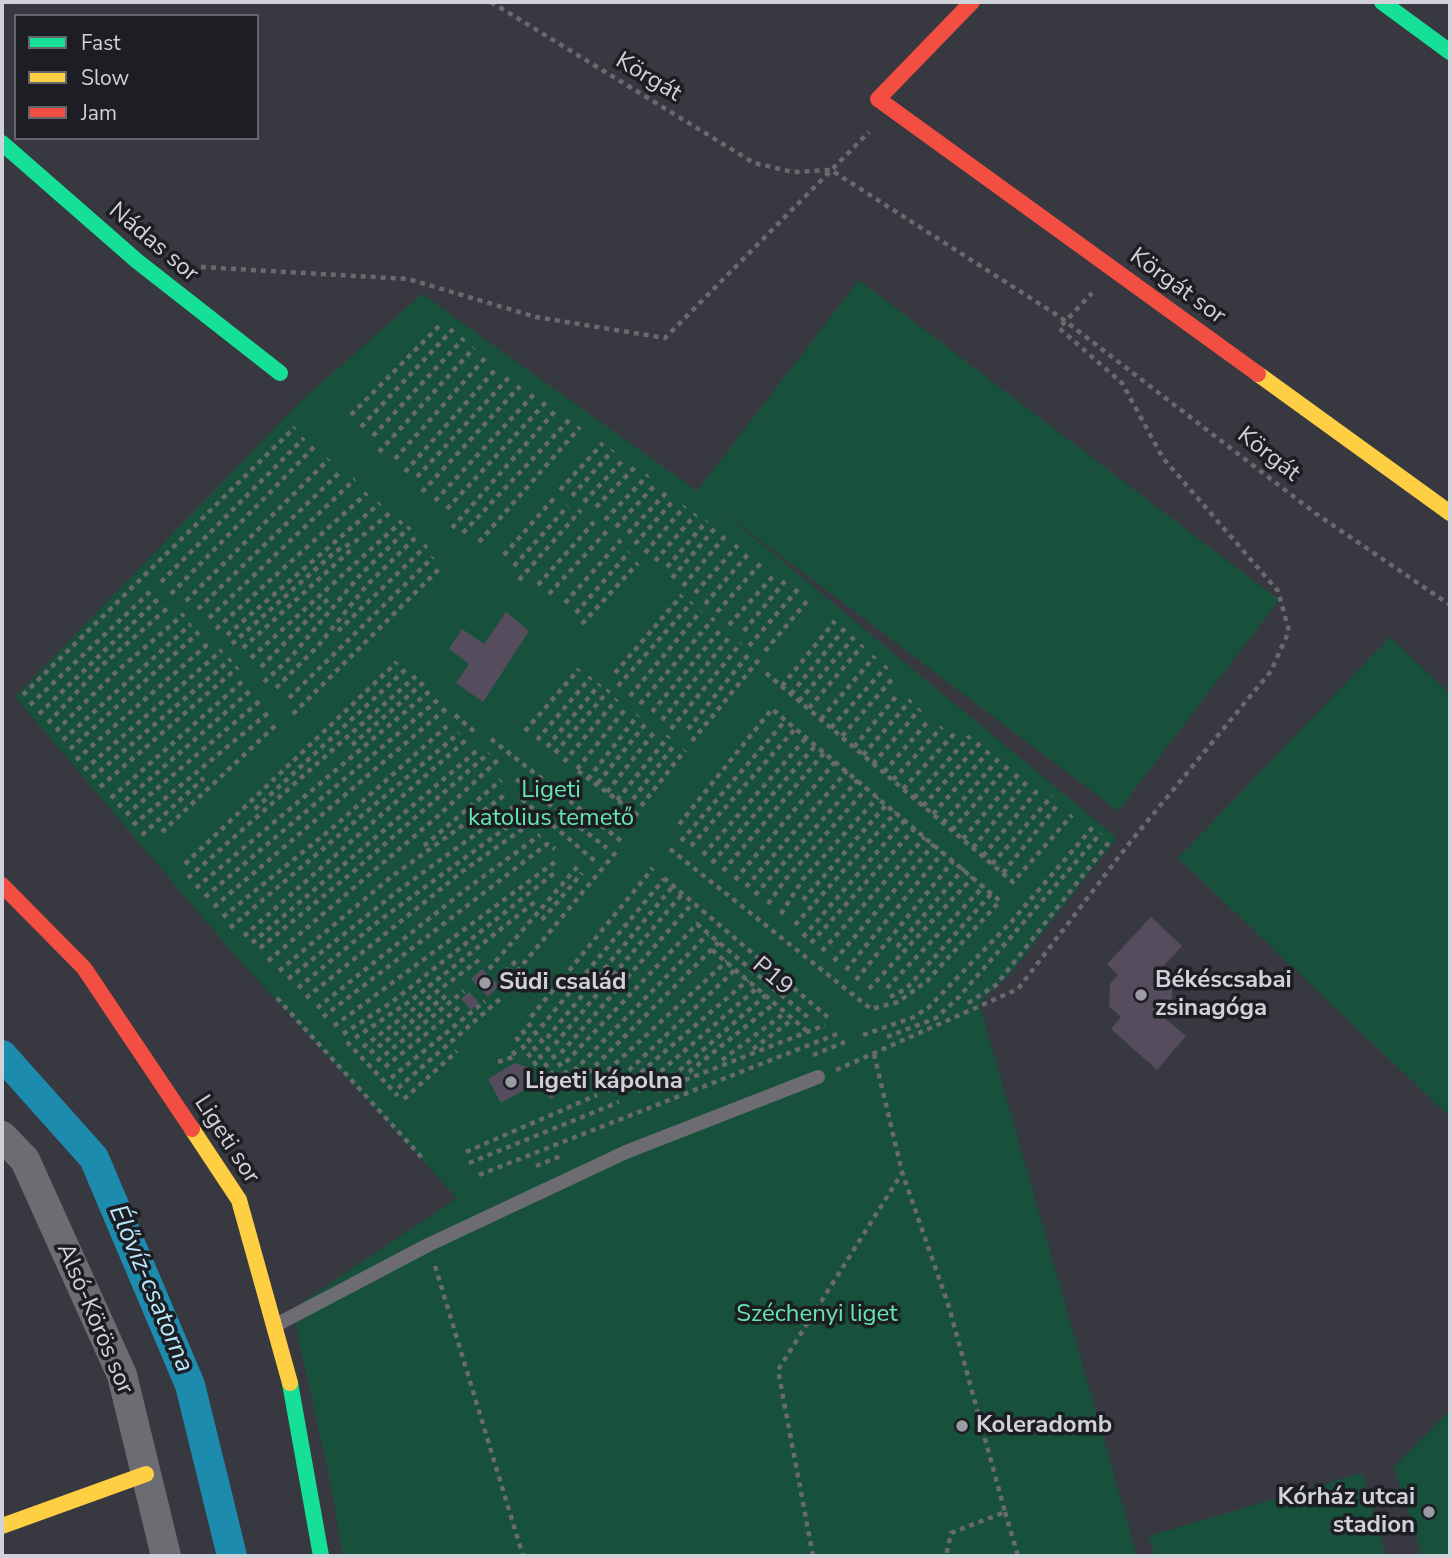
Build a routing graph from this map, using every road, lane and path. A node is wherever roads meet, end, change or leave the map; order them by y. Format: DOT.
graph roads {
  1 [pos="491,2"];
  2 [pos="972,2"];
  3 [pos="1382,2"];
  4 [pos="1450,52"];
  5 [pos="885,104"];
  6 [pos="2,143"];
  7 [pos="831,170"];
  8 [pos="198,267"];
  9 [pos="1115,270"];
  10 [pos="1065,321"];
  11 [pos="441,324"];
  12 [pos="453,329"];
  13 [pos="464,338"];
  14 [pos="474,348"];
  15 [pos="485,358"];
  16 [pos="496,369"];
  17 [pos="280,373"];
  18 [pos="511,375"];
  19 [pos="520,386"];
  20 [pos="535,393"];
  21 [pos="546,402"];
  22 [pos="555,411"];
  23 [pos="352,415"];
  24 [pos="571,418"];
  25 [pos="295,427"];
  26 [pos="361,427"];
  27 [pos="580,427"];
  28 [pos="373,436"];
  29 [pos="304,438"];
  30 [pos="603,443"];
  31 [pos="315,446"];
  32 [pos="613,450"];
  33 [pos="379,452"];
  34 [pos="329,458"];
  35 [pos="624,459"];
  36 [pos="395,460"];
  37 [pos="637,465"];
  38 [pos="341,471"];
  39 [pos="405,472"];
  40 [pos="648,475"];
  41 [pos="417,477"];
  42 [pos="355,479"];
  43 [pos="657,483"];
  44 [pos="560,490"];
  45 [pos="367,492"];
  46 [pos="422,492"];
  47 [pos="667,492"];
  48 [pos="556,496"];
  49 [pos="572,496"];
  50 [pos="674,500"];
  51 [pos="435,501"];
  52 [pos="584,502"];
  53 [pos="380,503"];
  54 [pos="568,506"];
  55 [pos="685,506"];
  56 [pos="596,507"];
  57 [pos="447,509"];
  58 [pos="582,510"];
  59 [pos="390,513"];
  60 [pos="1450,513"];
  61 [pos="696,514"];
  62 [pos="604,520"];
  63 [pos="402,521"];
  64 [pos="707,521"];
  65 [pos="594,522"];
  66 [pos="410,527"];
  67 [pos="615,527"];
  68 [pos="716,527"];
  69 [pos="452,528"];
  70 [pos="607,531"];
  71 [pos="463,533"];
  72 [pos="628,533"];
  73 [pos="726,535"];
  74 [pos="417,536"];
  75 [pos="621,540"];
  76 [pos="479,542"];
  77 [pos="635,544"];
  78 [pos="427,545"];
  79 [pos="738,545"];
  80 [pos="354,548"];
  81 [pos="629,552"];
  82 [pos="645,553"];
  83 [pos="749,553"];
  84 [pos="504,555"];
  85 [pos="433,557"];
  86 [pos="655,561"];
  87 [pos="762,562"];
  88 [pos="638,564"];
  89 [pos="442,566"];
  90 [pos="514,566"];
  91 [pos="667,567"];
  92 [pos="775,574"];
  93 [pos="672,578"];
  94 [pos="519,580"];
  95 [pos="785,581"];
  96 [pos="161,582"];
  97 [pos="538,585"];
  98 [pos="683,586"];
  99 [pos="153,589"];
  100 [pos="798,589"];
  101 [pos="695,593"];
  102 [pos="171,594"];
  103 [pos="549,594"];
  104 [pos="682,594"];
  105 [pos="160,597"];
  106 [pos="329,598"];
  107 [pos="808,600"];
  108 [pos="186,601"];
  109 [pos="692,602"];
  110 [pos="565,603"];
  111 [pos="705,604"];
  112 [pos="1450,605"];
  113 [pos="170,606"];
  114 [pos="198,609"];
  115 [pos="701,611"];
  116 [pos="718,612"];
  117 [pos="576,613"];
  118 [pos="184,614"];
  119 [pos="209,618"];
  120 [pos="714,618"];
  121 [pos="835,621"];
  122 [pos="191,624"];
  123 [pos="582,624"];
  124 [pos="729,625"];
  125 [pos="722,628"];
  126 [pos="845,628"];
  127 [pos="216,629"];
  128 [pos="338,631"];
  129 [pos="744,631"];
  130 [pos="199,632"];
  131 [pos="227,635"];
  132 [pos="731,635"];
  133 [pos="854,637"];
  134 [pos="209,643"];
  135 [pos="741,643"];
  136 [pos="232,644"];
  137 [pos="863,645"];
  138 [pos="749,646"];
  139 [pos="243,648"];
  140 [pos="222,650"];
  141 [pos="765,651"];
  142 [pos="748,655"];
  143 [pos="875,656"];
  144 [pos="761,657"];
  145 [pos="251,658"];
  146 [pos="231,659"];
  147 [pos="397,662"];
  148 [pos="887,666"];
  149 [pos="237,667"];
  150 [pos="261,667"];
  151 [pos="407,668"];
  152 [pos="579,669"];
  153 [pos="615,673"];
  154 [pos="766,673"];
  155 [pos="416,676"];
  156 [pos="895,676"];
  157 [pos="591,677"];
  158 [pos="244,680"];
  159 [pos="264,682"];
  160 [pos="424,682"];
  161 [pos="600,684"];
  162 [pos="618,686"];
  163 [pos="782,686"];
  164 [pos="276,688"];
  165 [pos="431,690"];
  166 [pos="608,690"];
  167 [pos="250,691"];
  168 [pos="899,693"];
  169 [pos="791,694"];
  170 [pos="23,695"];
  171 [pos="630,695"];
  172 [pos="289,698"];
  173 [pos="440,698"];
  174 [pos="617,699"];
  175 [pos="261,700"];
  176 [pos="911,700"];
  177 [pos="799,701"];
  178 [pos="640,704"];
  179 [pos="30,705"];
  180 [pos="449,706"];
  181 [pos="627,707"];
  182 [pos="809,709"];
  183 [pos="920,709"];
  184 [pos="652,712"];
  185 [pos="268,713"];
  186 [pos="293,714"];
  187 [pos="39,715"];
  188 [pos="455,715"];
  189 [pos="638,715"];
  190 [pos="820,719"];
  191 [pos="662,720"];
  192 [pos="929,720"];
  193 [pos="785,721"];
  194 [pos="647,722"];
  195 [pos="48,723"];
  196 [pos="278,723"];
  197 [pos="447,726"];
  198 [pos="942,727"];
  199 [pos="831,728"];
  200 [pos="671,729"];
  201 [pos="688,729"];
  202 [pos="795,729"];
  203 [pos="656,730"];
  204 [pos="56,732"];
  205 [pos="525,732"];
  206 [pos="459,733"];
  207 [pos="476,733"];
  208 [pos="955,733"];
  209 [pos="669,736"];
  210 [pos="842,736"];
  211 [pos="970,736"];
  212 [pos="806,738"];
  213 [pos="491,739"];
  214 [pos="63,740"];
  215 [pos="466,740"];
  216 [pos="537,740"];
  217 [pos="692,741"];
  218 [pos="979,743"];
  219 [pos="675,744"];
  220 [pos="352,745"];
  221 [pos="816,746"];
  222 [pos="547,747"];
  223 [pos="854,747"];
  224 [pos="480,748"];
  225 [pos="70,750"];
  226 [pos="685,750"];
  227 [pos="989,751"];
  228 [pos="489,753"];
  229 [pos="555,753"];
  230 [pos="824,753"];
  231 [pos="863,755"];
  232 [pos="999,758"];
  233 [pos="76,760"];
  234 [pos="498,760"];
  235 [pos="564,762"];
  236 [pos="835,762"];
  237 [pos="873,764"];
  238 [pos="1009,765"];
  239 [pos="84,770"];
  240 [pos="846,771"];
  241 [pos="884,772"];
  242 [pos="1019,773"];
  243 [pos="92,778"];
  244 [pos="204,778"];
  245 [pos="516,779"];
  246 [pos="588,779"];
  247 [pos="501,780"];
  248 [pos="858,780"];
  249 [pos="893,780"];
  250 [pos="1028,780"];
  251 [pos="598,783"];
  252 [pos="100,787"];
  253 [pos="1040,787"];
  254 [pos="867,788"];
  255 [pos="903,789"];
  256 [pos="607,792"];
  257 [pos="505,795"];
  258 [pos="1052,796"];
  259 [pos="878,797"];
  260 [pos="111,798"];
  261 [pos="914,798"];
  262 [pos="522,799"];
  263 [pos="617,800"];
  264 [pos="1059,803"];
  265 [pos="887,804"];
  266 [pos="641,806"];
  267 [pos="923,806"];
  268 [pos="118,807"];
  269 [pos="513,807"];
  270 [pos="626,807"];
  271 [pos="255,809"];
  272 [pos="896,812"];
  273 [pos="933,814"];
  274 [pos="126,815"];
  275 [pos="1072,815"];
  276 [pos="639,816"];
  277 [pos="522,817"];
  278 [pos="905,820"];
  279 [pos="531,823"];
  280 [pos="943,823"];
  281 [pos="133,825"];
  282 [pos="677,827"];
  283 [pos="1093,827"];
  284 [pos="915,828"];
  285 [pos="952,831"];
  286 [pos="162,832"];
  287 [pos="1101,833"];
  288 [pos="142,835"];
  289 [pos="540,835"];
  290 [pos="925,837"];
  291 [pos="962,839"];
  292 [pos="621,841"];
  293 [pos="681,841"];
  294 [pos="1110,841"];
  295 [pos="934,844"];
  296 [pos="424,846"];
  297 [pos="691,846"];
  298 [pos="607,848"];
  299 [pos="973,848"];
  300 [pos="555,849"];
  301 [pos="670,849"];
  302 [pos="616,852"];
  303 [pos="943,852"];
  304 [pos="703,855"];
  305 [pos="983,856"];
  306 [pos="953,861"];
  307 [pos="555,862"];
  308 [pos="596,862"];
  309 [pos="712,863"];
  310 [pos="185,864"];
  311 [pos="992,864"];
  312 [pos="578,866"];
  313 [pos="653,869"];
  314 [pos="964,869"];
  315 [pos="557,871"];
  316 [pos="723,871"];
  317 [pos="582,873"];
  318 [pos="1003,873"];
  319 [pos="973,877"];
  320 [pos="188,878"];
  321 [pos="735,880"];
  322 [pos="2,884"];
  323 [pos="673,886"];
  324 [pos="984,886"];
  325 [pos="746,887"];
  326 [pos="196,888"];
  327 [pos="992,893"];
  328 [pos="682,894"];
  329 [pos="755,895"];
  330 [pos="205,897"];
  331 [pos="803,900"];
  332 [pos="536,901"];
  333 [pos="768,904"];
  334 [pos="691,905"];
  335 [pos="214,907"];
  336 [pos="781,914"];
  337 [pos="223,916"];
  338 [pos="542,920"];
  339 [pos="795,925"];
  340 [pos="230,928"];
  341 [pos="708,934"];
  342 [pos="244,936"];
  343 [pos="803,937"];
  344 [pos="719,942"];
  345 [pos="252,943"];
  346 [pos="811,943"];
  347 [pos="897,947"];
  348 [pos="260,948"];
  349 [pos="712,950"];
  350 [pos="822,951"];
  351 [pos="479,960"];
  352 [pos="268,961"];
  353 [pos="516,961"];
  354 [pos="727,961"];
  355 [pos="834,961"];
  356 [pos="489,969"];
  357 [pos="736,970"];
  358 [pos="846,970"];
  359 [pos="279,971"];
  360 [pos="288,979"];
  361 [pos="498,979"];
  362 [pos="748,980"];
  363 [pos="856,980"];
  364 [pos="504,987"];
  365 [pos="298,988"];
  366 [pos="757,988"];
  367 [pos="887,988"];
  368 [pos="869,989"];
  369 [pos="464,991"];
  370 [pos="447,995"];
  371 [pos="766,995"];
  372 [pos="890,997"];
  373 [pos="277,998"];
  374 [pos="306,998"];
  375 [pos="500,999"];
  376 [pos="485,1001"];
  377 [pos="775,1003"];
  378 [pos="968,1003"];
  379 [pos="462,1005"];
  380 [pos="317,1008"];
  381 [pos="786,1012"];
  382 [pos="323,1017"];
  383 [pos="531,1017"];
  384 [pos="810,1018"];
  385 [pos="793,1019"];
  386 [pos="830,1019"];
  387 [pos="528,1023"];
  388 [pos="825,1025"];
  389 [pos="334,1026"];
  390 [pos="541,1027"];
  391 [pos="522,1030"];
  392 [pos="808,1032"];
  393 [pos="343,1034"];
  394 [pos="838,1034"];
  395 [pos="863,1035"];
  396 [pos="516,1037"];
  397 [pos="887,1037"];
  398 [pos="355,1038"];
  399 [pos="547,1038"];
  400 [pos="347,1042"];
  401 [pos="555,1044"];
  402 [pos="363,1047"];
  403 [pos="510,1048"];
  404 [pos="753,1049"];
  405 [pos="457,1051"];
  406 [pos="370,1053"];
  407 [pos="561,1053"];
  408 [pos="874,1054"];
  409 [pos="722,1060"];
  410 [pos="377,1061"];
  411 [pos="498,1062"];
  412 [pos="566,1062"];
  413 [pos="385,1067"];
  414 [pos="540,1070"];
  415 [pos="574,1070"];
  416 [pos="689,1072"];
  417 [pos="553,1075"];
  418 [pos="672,1077"];
  419 [pos="818,1077"];
  420 [pos="391,1078"];
  421 [pos="570,1078"];
  422 [pos="581,1080"];
  423 [pos="593,1084"];
  424 [pos="398,1088"];
  425 [pos="607,1091"];
  426 [pos="638,1091"];
  427 [pos="657,1091"];
  428 [pos="618,1092"];
  429 [pos="597,1095"];
  430 [pos="398,1096"];
  431 [pos="404,1099"];
  432 [pos="619,1102"];
  433 [pos="2,1136"];
  434 [pos="466,1152"];
  435 [pos="556,1158"];
  436 [pos="425,1161"];
  437 [pos="469,1163"];
  438 [pos="536,1166"];
  439 [pos="902,1172"];
  440 [pos="479,1175"];
  441 [pos="428,1245"];
  442 [pos="275,1326"];
  443 [pos="146,1474"];
  444 [pos="1005,1511"];
  445 [pos="2,1526"];
  446 [pos="166,1556"];
  447 [pos="321,1556"];
  448 [pos="523,1556"];
  449 [pos="813,1556"];
  450 [pos="946,1556"];
  451 [pos="1018,1556"];
  1 -- 7 [label="path, Körgát"];
  2 -- 5 [label="street"];
  3 -- 4 [label="street"];
  5 -- 7 [label="path"];
  5 -- 9 [label="street, Körgát sor"];
  6 -- 17 [label="street, Nádas sor"];
  7 -- 8 [label="path"];
  7 -- 10 [label="path, Körgát"];
  9 -- 10 [label="path"];
  9 -- 60 [label="street, Körgát sor"];
  10 -- 112 [label="path, Körgát"];
  10 -- 408 [label="path"];
  11 -- 23 [label="path"];
  12 -- 26 [label="path"];
  13 -- 28 [label="path"];
  14 -- 33 [label="path"];
  15 -- 36 [label="path"];
  16 -- 39 [label="path"];
  18 -- 41 [label="path"];
  19 -- 46 [label="path"];
  20 -- 51 [label="path"];
  21 -- 57 [label="path"];
  22 -- 69 [label="path"];
  24 -- 71 [label="path"];
  25 -- 170 [label="path"];
  27 -- 76 [label="path"];
  29 -- 96 [label="path"];
  30 -- 44 [label="path"];
  31 -- 102 [label="path"];
  32 -- 49 [label="path"];
  34 -- 108 [label="path"];
  35 -- 52 [label="path"];
  37 -- 56 [label="path"];
  38 -- 114 [label="path"];
  40 -- 62 [label="path"];
  42 -- 119 [label="path"];
  43 -- 67 [label="path"];
  45 -- 127 [label="path"];
  47 -- 72 [label="path"];
  48 -- 84 [label="path"];
  50 -- 77 [label="path"];
  53 -- 131 [label="path"];
  54 -- 90 [label="path"];
  55 -- 82 [label="path"];
  58 -- 94 [label="path"];
  59 -- 136 [label="path"];
  61 -- 86 [label="path"];
  63 -- 145 [label="path"];
  64 -- 91 [label="path"];
  65 -- 97 [label="path"];
  66 -- 159 [label="path"];
  68 -- 93 [label="path"];
  70 -- 103 [label="path"];
  73 -- 98 [label="path"];
  74 -- 164 [label="path"];
  75 -- 110 [label="path"];
  78 -- 128 [label="path"];
  79 -- 101 [label="path"];
  80 -- 139 [label="path"];
  81 -- 117 [label="path"];
  83 -- 111 [label="path"];
  85 -- 172 [label="path"];
  87 -- 116 [label="path"];
  88 -- 123 [label="path"];
  89 -- 186 [label="path"];
  92 -- 124 [label="path"];
  95 -- 129 [label="path"];
  99 -- 179 [label="path"];
  100 -- 138 [label="path"];
  104 -- 153 [label="path"];
  105 -- 187 [label="path"];
  106 -- 150 [label="path"];
  107 -- 141 [label="path"];
  109 -- 162 [label="path"];
  113 -- 195 [label="path"];
  115 -- 171 [label="path"];
  118 -- 204 [label="path"];
  120 -- 178 [label="path"];
  121 -- 163 [label="path"];
  122 -- 214 [label="path"];
  125 -- 184 [label="path"];
  126 -- 169 [label="path"];
  130 -- 225 [label="path"];
  132 -- 191 [label="path"];
  133 -- 177 [label="path"];
  134 -- 233 [label="path"];
  135 -- 200 [label="path"];
  137 -- 182 [label="path"];
  140 -- 239 [label="path"];
  142 -- 201 [label="path"];
  143 -- 190 [label="path"];
  144 -- 217 [label="path"];
  146 -- 243 [label="path"];
  147 -- 310 [label="path"];
  148 -- 199 [label="path"];
  149 -- 252 [label="path"];
  151 -- 271 [label="path"];
  152 -- 205 [label="path"];
  154 -- 163 [label="path"];
  155 -- 320 [label="path"];
  156 -- 210 [label="path"];
  157 -- 216 [label="path"];
  158 -- 260 [label="path"];
  160 -- 220 [label="path"];
  161 -- 222 [label="path"];
  163 -- 169 [label="path"];
  165 -- 326 [label="path"];
  166 -- 229 [label="path"];
  167 -- 268 [label="path"];
  168 -- 223 [label="path"];
  169 -- 177 [label="path"];
  173 -- 330 [label="path"];
  174 -- 235 [label="path"];
  175 -- 274 [label="path"];
  176 -- 231 [label="path"];
  177 -- 182 [label="path"];
  180 -- 335 [label="path"];
  181 -- 246 [label="path"];
  182 -- 190 [label="path"];
  183 -- 237 [label="path"];
  185 -- 281 [label="path"];
  188 -- 207 [label="path"];
  189 -- 246 [label="path"];
  190 -- 199 [label="path"];
  192 -- 241 [label="path"];
  193 -- 202 [label="path"];
  193 -- 282 [label="path"];
  193 -- 293 [label="path"];
  194 -- 251 [label="path"];
  196 -- 286 [label="path"];
  197 -- 337 [label="path"];
  198 -- 249 [label="path"];
  199 -- 210 [label="path"];
  202 -- 212 [label="path"];
  202 -- 297 [label="path"];
  203 -- 256 [label="path"];
  206 -- 340 [label="path"];
  208 -- 255 [label="path"];
  209 -- 263 [label="path"];
  210 -- 223 [label="path"];
  211 -- 261 [label="path"];
  212 -- 221 [label="path"];
  212 -- 304 [label="path"];
  213 -- 292 [label="path"];
  215 -- 342 [label="path"];
  218 -- 267 [label="path"];
  219 -- 270 [label="path"];
  221 -- 230 [label="path"];
  221 -- 309 [label="path"];
  223 -- 231 [label="path"];
  224 -- 345 [label="path"];
  226 -- 266 [label="path"];
  227 -- 273 [label="path"];
  228 -- 348 [label="path"];
  230 -- 236 [label="path"];
  230 -- 316 [label="path"];
  231 -- 237 [label="path"];
  232 -- 280 [label="path"];
  234 -- 352 [label="path"];
  236 -- 240 [label="path"];
  236 -- 321 [label="path"];
  237 -- 241 [label="path"];
  238 -- 285 [label="path"];
  240 -- 248 [label="path"];
  240 -- 325 [label="path"];
  241 -- 249 [label="path"];
  242 -- 291 [label="path"];
  244 -- 288 [label="path"];
  245 -- 298 [label="path"];
  246 -- 256 [label="path"];
  247 -- 296 [label="path"];
  248 -- 254 [label="path"];
  248 -- 329 [label="path"];
  249 -- 255 [label="path"];
  250 -- 299 [label="path"];
  253 -- 305 [label="path"];
  254 -- 259 [label="path"];
  254 -- 333 [label="path"];
  255 -- 261 [label="path"];
  256 -- 263 [label="path"];
  257 -- 359 [label="path"];
  258 -- 311 [label="path"];
  259 -- 265 [label="path"];
  259 -- 336 [label="path"];
  261 -- 267 [label="path"];
  262 -- 308 [label="path"];
  263 -- 270 [label="path"];
  264 -- 318 [label="path"];
  265 -- 272 [label="path"];
  265 -- 331 [label="path"];
  267 -- 273 [label="path"];
  269 -- 360 [label="path"];
  270 -- 276 [label="path"];
  272 -- 278 [label="path"];
  272 -- 339 [label="path"];
  273 -- 280 [label="path"];
  275 -- 318 [label="path"];
  277 -- 365 [label="path"];
  278 -- 284 [label="path"];
  278 -- 343 [label="path"];
  279 -- 374 [label="path"];
  280 -- 285 [label="path"];
  283 -- 395 [label="path"];
  284 -- 290 [label="path"];
  284 -- 346 [label="path"];
  285 -- 291 [label="path"];
  287 -- 397 [label="path"];
  289 -- 380 [label="path"];
  290 -- 295 [label="path"];
  290 -- 350 [label="path"];
  291 -- 299 [label="path"];
  294 -- 378 [label="path"];
  295 -- 303 [label="path"];
  295 -- 355 [label="path"];
  299 -- 305 [label="path"];
  300 -- 382 [label="path"];
  301 -- 327 [label="path"];
  302 -- 364 [label="path"];
  303 -- 306 [label="path"];
  303 -- 358 [label="path"];
  305 -- 311 [label="path"];
  306 -- 314 [label="path"];
  306 -- 363 [label="path"];
  307 -- 389 [label="path"];
  311 -- 318 [label="path"];
  312 -- 356 [label="path"];
  313 -- 383 [label="path"];
  314 -- 319 [label="path"];
  314 -- 347 [label="path"];
  315 -- 393 [label="path"];
  317 -- 338 [label="path"];
  319 -- 324 [label="path"];
  319 -- 368 [label="path"];
  322 -- 442 [label="street, Ligeti sor"];
  323 -- 328 [label="path"];
  323 -- 390 [label="path"];
  323 -- 399 [label="path"];
  324 -- 327 [label="path"];
  324 -- 367 [label="path"];
  327 -- 372 [label="path"];
  328 -- 386 [label="path"];
  328 -- 401 [label="path"];
  332 -- 398 [label="path"];
  334 -- 407 [label="path"];
  341 -- 344 [label="path"];
  341 -- 412 [label="path"];
  341 -- 415 [label="path"];
  344 -- 349 [label="path"];
  344 -- 384 [label="path"];
  349 -- 354 [label="path, P19 / P19"];
  349 -- 422 [label="path"];
  351 -- 402 [label="path"];
  353 -- 361 [label="path"];
  354 -- 357 [label="path, P19 / P19"];
  354 -- 423 [label="path"];
  357 -- 362 [label="path, P19 / P19"];
  357 -- 425 [label="path"];
  362 -- 366 [label="path, P19 / P19"];
  362 -- 428 [label="path"];
  366 -- 371 [label="path, P19 / P19"];
  366 -- 426 [label="path"];
  369 -- 410 [label="path"];
  370 -- 406 [label="path"];
  371 -- 377 [label="path, P19 / P19"];
  371 -- 418 [label="path"];
  373 -- 436 [label="path"];
  375 -- 424 [label="path"];
  376 -- 420 [label="path"];
  377 -- 381 [label="path, P19 / P19"];
  377 -- 416 [label="path"];
  379 -- 413 [label="path"];
  381 -- 385 [label="path, P19 / P19"];
  381 -- 409 [label="path"];
  385 -- 392 [label="path, P19 / P19"];
  385 -- 404 [label="path"];
  387 -- 421 [label="path"];
  388 -- 392 [label="path"];
  391 -- 417 [label="path"];
  392 -- 427 [label="path"];
  394 -- 440 [label="path"];
  396 -- 414 [label="path"];
  400 -- 430 [label="path"];
  403 -- 411 [label="path"];
  405 -- 431 [label="path"];
  408 -- 419 [label="path"];
  408 -- 439 [label="path"];
  419 -- 441 [label="lane"];
  429 -- 434 [label="path"];
  432 -- 437 [label="path"];
  433 -- 443 [label="street, Alsó-Körös sor"];
  435 -- 438 [label="path"];
  439 -- 444 [label="path"];
  439 -- 449 [label="path"];
  441 -- 442 [label="lane"];
  441 -- 448 [label="path"];
  442 -- 447 [label="street, Ligeti sor"];
  443 -- 445 [label="street"];
  443 -- 446 [label="street, Alsó-Körös sor"];
  444 -- 450 [label="path"];
  444 -- 451 [label="path"];
}
